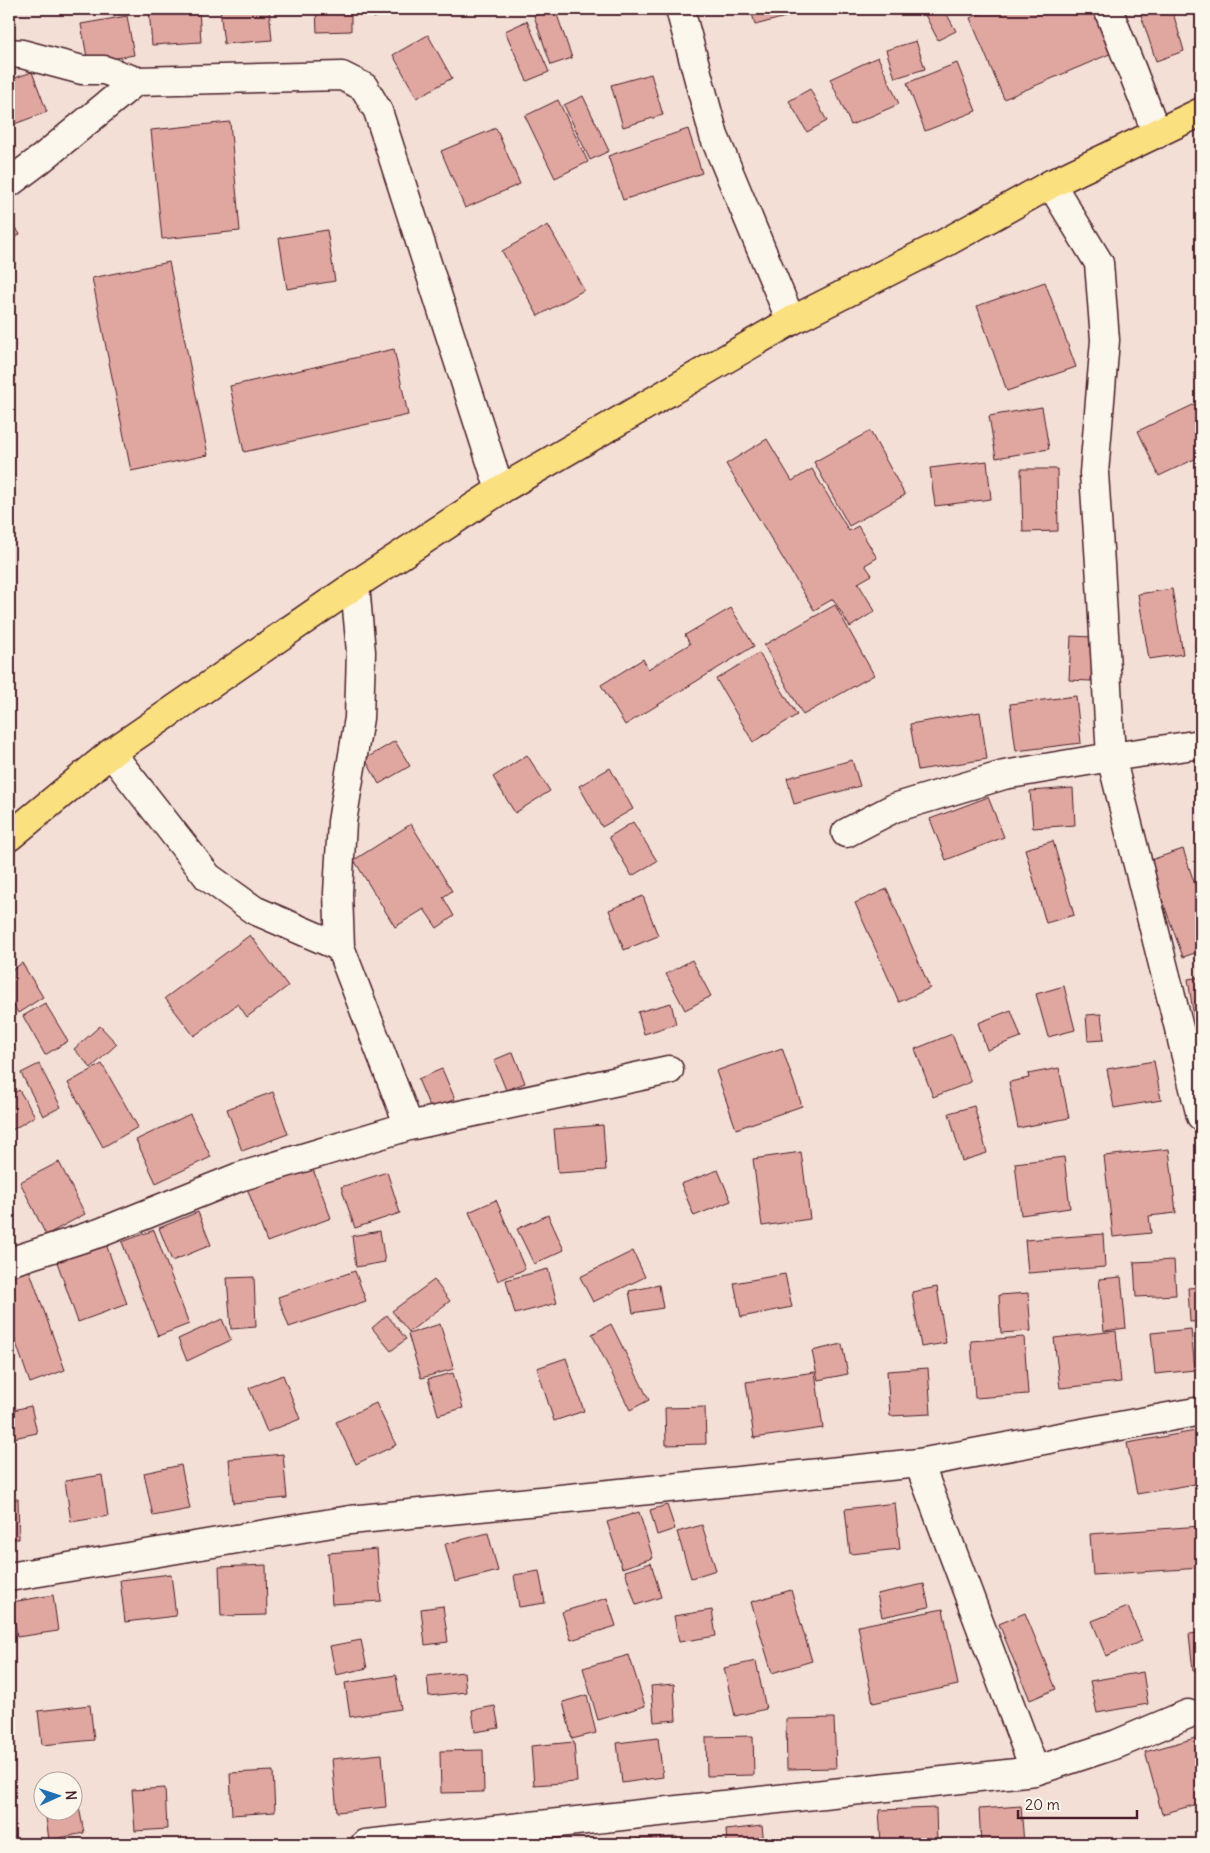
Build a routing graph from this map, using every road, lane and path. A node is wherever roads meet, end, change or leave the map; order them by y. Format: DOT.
graph roads {
  1 [pos="680,9"];
  2 [pos="1108,9"];
  3 [pos="9,53"];
  4 [pos="136,81"];
  5 [pos="1201,112"];
  6 [pos="1157,134"];
  7 [pos="9,183"];
  8 [pos="1051,184"];
  9 [pos="791,321"];
  10 [pos="500,490"];
  11 [pos="355,585"];
  12 [pos="1201,744"];
  13 [pos="111,753"];
  14 [pos="1111,757"];
  15 [pos="846,833"];
  16 [pos="9,837"];
  17 [pos="340,947"];
  18 [pos="670,1070"];
  19 [pos="1201,1114"];
  20 [pos="408,1126"];
  21 [pos="9,1262"];
  22 [pos="1201,1411"];
  23 [pos="920,1463"];
  24 [pos="9,1577"];
  25 [pos="1188,1714"];
  26 [pos="1035,1771"];
  27 [pos="365,1844"];
  1 -- 9 [label="street"];
  2 -- 6 [label="street"];
  3 -- 4 [label="street"];
  4 -- 7 [label="street"];
  4 -- 10 [label="street"];
  5 -- 6 [label="main road"];
  6 -- 8 [label="main road"];
  8 -- 9 [label="main road"];
  8 -- 14 [label="street"];
  9 -- 10 [label="main road"];
  10 -- 11 [label="main road"];
  11 -- 13 [label="main road"];
  11 -- 17 [label="street"];
  12 -- 14 [label="street"];
  13 -- 16 [label="main road"];
  13 -- 17 [label="street"];
  14 -- 15 [label="street"];
  14 -- 19 [label="street"];
  17 -- 20 [label="street"];
  18 -- 20 [label="street"];
  20 -- 21 [label="street"];
  22 -- 23 [label="street"];
  23 -- 24 [label="street"];
  23 -- 26 [label="street"];
  25 -- 26 [label="street"];
  26 -- 27 [label="street"];
}
